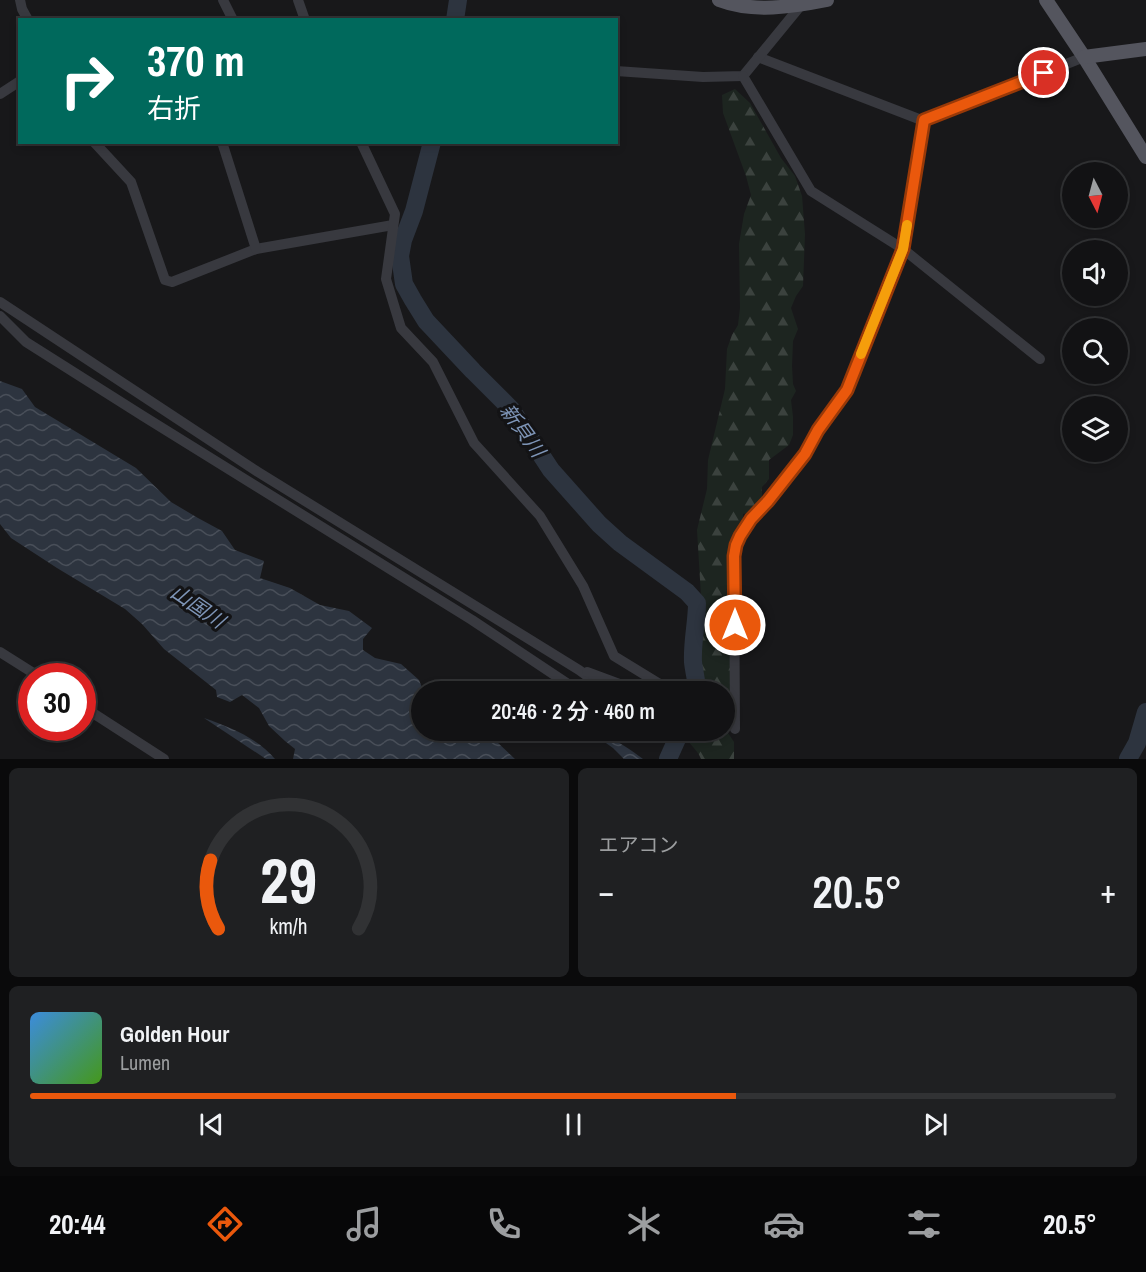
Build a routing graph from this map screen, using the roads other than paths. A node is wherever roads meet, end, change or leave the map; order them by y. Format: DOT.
graph roads {
  1 [pos="20,0"];
  2 [pos="223,0"];
  3 [pos="298,0"];
  4 [pos="719,0"];
  5 [pos="827,0"];
  6 [pos="1046,0"];
  7 [pos="802,4"];
  8 [pos="27,18"];
  9 [pos="232,18"];
  10 [pos="304,18"];
  11 [pos="1146,49"];
  12 [pos="758,57"];
  13 [pos="1084,57"];
  14 [pos="618,71"];
  15 [pos="743,76"];
  16 [pos="18,82"];
  17 [pos="0,94"];
  18 [pos="924,120"];
  19 [pos="96,144"];
  20 [pos="223,144"];
  21 [pos="362,144"];
  22 [pos="1146,157"];
  23 [pos="393,225"];
  24 [pos="256,249"];
  25 [pos="903,249"];
  26 [pos="0,302"];
  27 [pos="0,316"];
  28 [pos="1040,359"];
  29 [pos="0,651"];
  30 [pos="18,663"];
  31 [pos="579,670"];
  32 [pos="563,681"];
  33 [pos="594,681"];
  34 [pos="613,681"];
  35 [pos="655,681"];
  36 [pos="735,681"];
  37 [pos="96,715"];
  38 [pos="164,759"];
  1 -- 8 [label="street"];
  2 -- 9 [label="street"];
  3 -- 10 [label="street"];
  4 -- 7 [label="main road"];
  5 -- 7 [label="main road"];
  6 -- 13 [label="main road"];
  7 -- 12 [label="street"];
  11 -- 13 [label="main road"];
  12 -- 15 [label="street"];
  12 -- 18 [label="street"];
  13 -- 18 [label="street"];
  13 -- 22 [label="main road"];
  14 -- 15 [label="street"];
  15 -- 25 [label="street"];
  16 -- 17 [label="street"];
  18 -- 25 [label="street"];
  19 -- 24 [label="street"];
  20 -- 24 [label="street"];
  21 -- 23 [label="street"];
  23 -- 24 [label="street"];
  23 -- 35 [label="street"];
  25 -- 28 [label="street"];
  25 -- 36 [label="street"];
  26 -- 31 [label="street"];
  27 -- 32 [label="street"];
  29 -- 30 [label="street"];
  31 -- 33 [label="street"];
  31 -- 34 [label="street"];
  37 -- 38 [label="street"];
}
